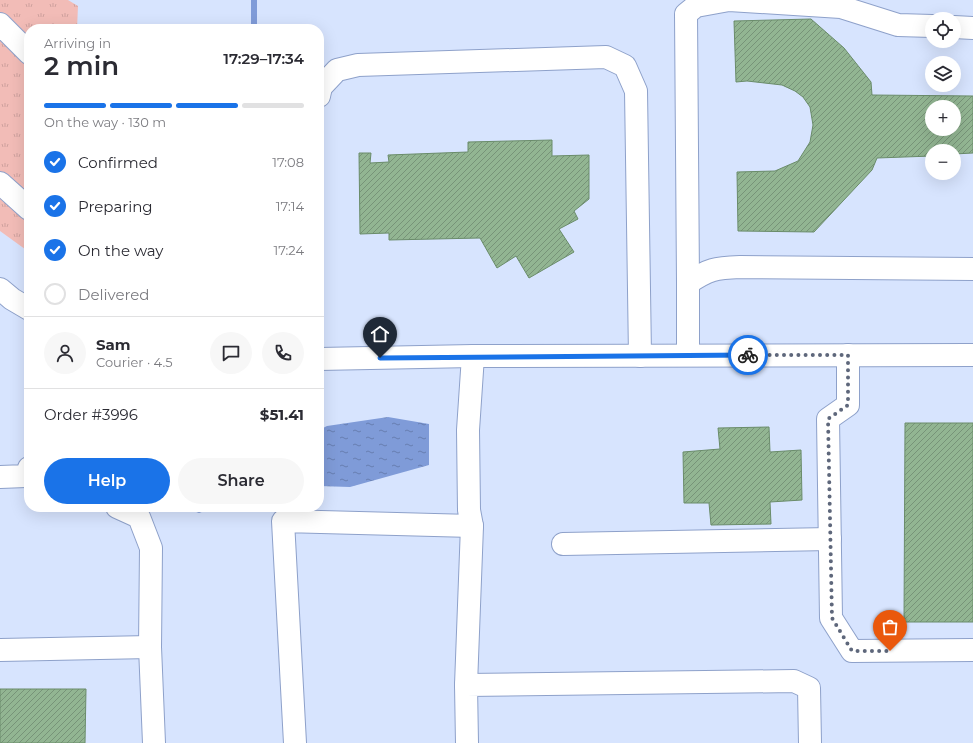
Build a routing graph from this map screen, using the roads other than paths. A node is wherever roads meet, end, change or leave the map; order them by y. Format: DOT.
graph roads {
  1 [pos="0,24"];
  2 [pos="925,26"];
  3 [pos="961,27"];
  4 [pos="973,28"];
  5 [pos="24,48"];
  6 [pos="324,84"];
  7 [pos="0,183"];
  8 [pos="24,205"];
  9 [pos="973,269"];
  10 [pos="688,283"];
  11 [pos="0,289"];
  12 [pos="24,306"];
  13 [pos="848,355"];
  14 [pos="473,356"];
  15 [pos="640,356"];
  16 [pos="688,356"];
  17 [pos="973,356"];
  18 [pos="324,359"];
  19 [pos="24,476"];
  20 [pos="0,477"];
  21 [pos="128,512"];
  22 [pos="472,526"];
  23 [pos="830,539"];
  24 [pos="563,544"];
  25 [pos="150,647"];
  26 [pos="0,650"];
  27 [pos="973,650"];
  28 [pos="466,685"];
  29 [pos="154,743"];
  30 [pos="295,743"];
  31 [pos="467,743"];
  32 [pos="810,743"];
  1 -- 5 [label="street"];
  2 -- 10 [label="street"];
  3 -- 4 [label="street"];
  6 -- 15 [label="street"];
  7 -- 8 [label="street"];
  9 -- 10 [label="street"];
  10 -- 16 [label="street"];
  11 -- 12 [label="street"];
  13 -- 16 [label="street"];
  13 -- 17 [label="street"];
  13 -- 23 [label="street"];
  14 -- 15 [label="street"];
  14 -- 18 [label="street"];
  14 -- 22 [label="street"];
  15 -- 16 [label="street"];
  19 -- 20 [label="street"];
  21 -- 25 [label="street"];
  22 -- 28 [label="street"];
  22 -- 30 [label="street"];
  23 -- 24 [label="street"];
  23 -- 27 [label="street"];
  25 -- 26 [label="street"];
  25 -- 29 [label="street"];
  28 -- 31 [label="street"];
  28 -- 32 [label="street"];
}
